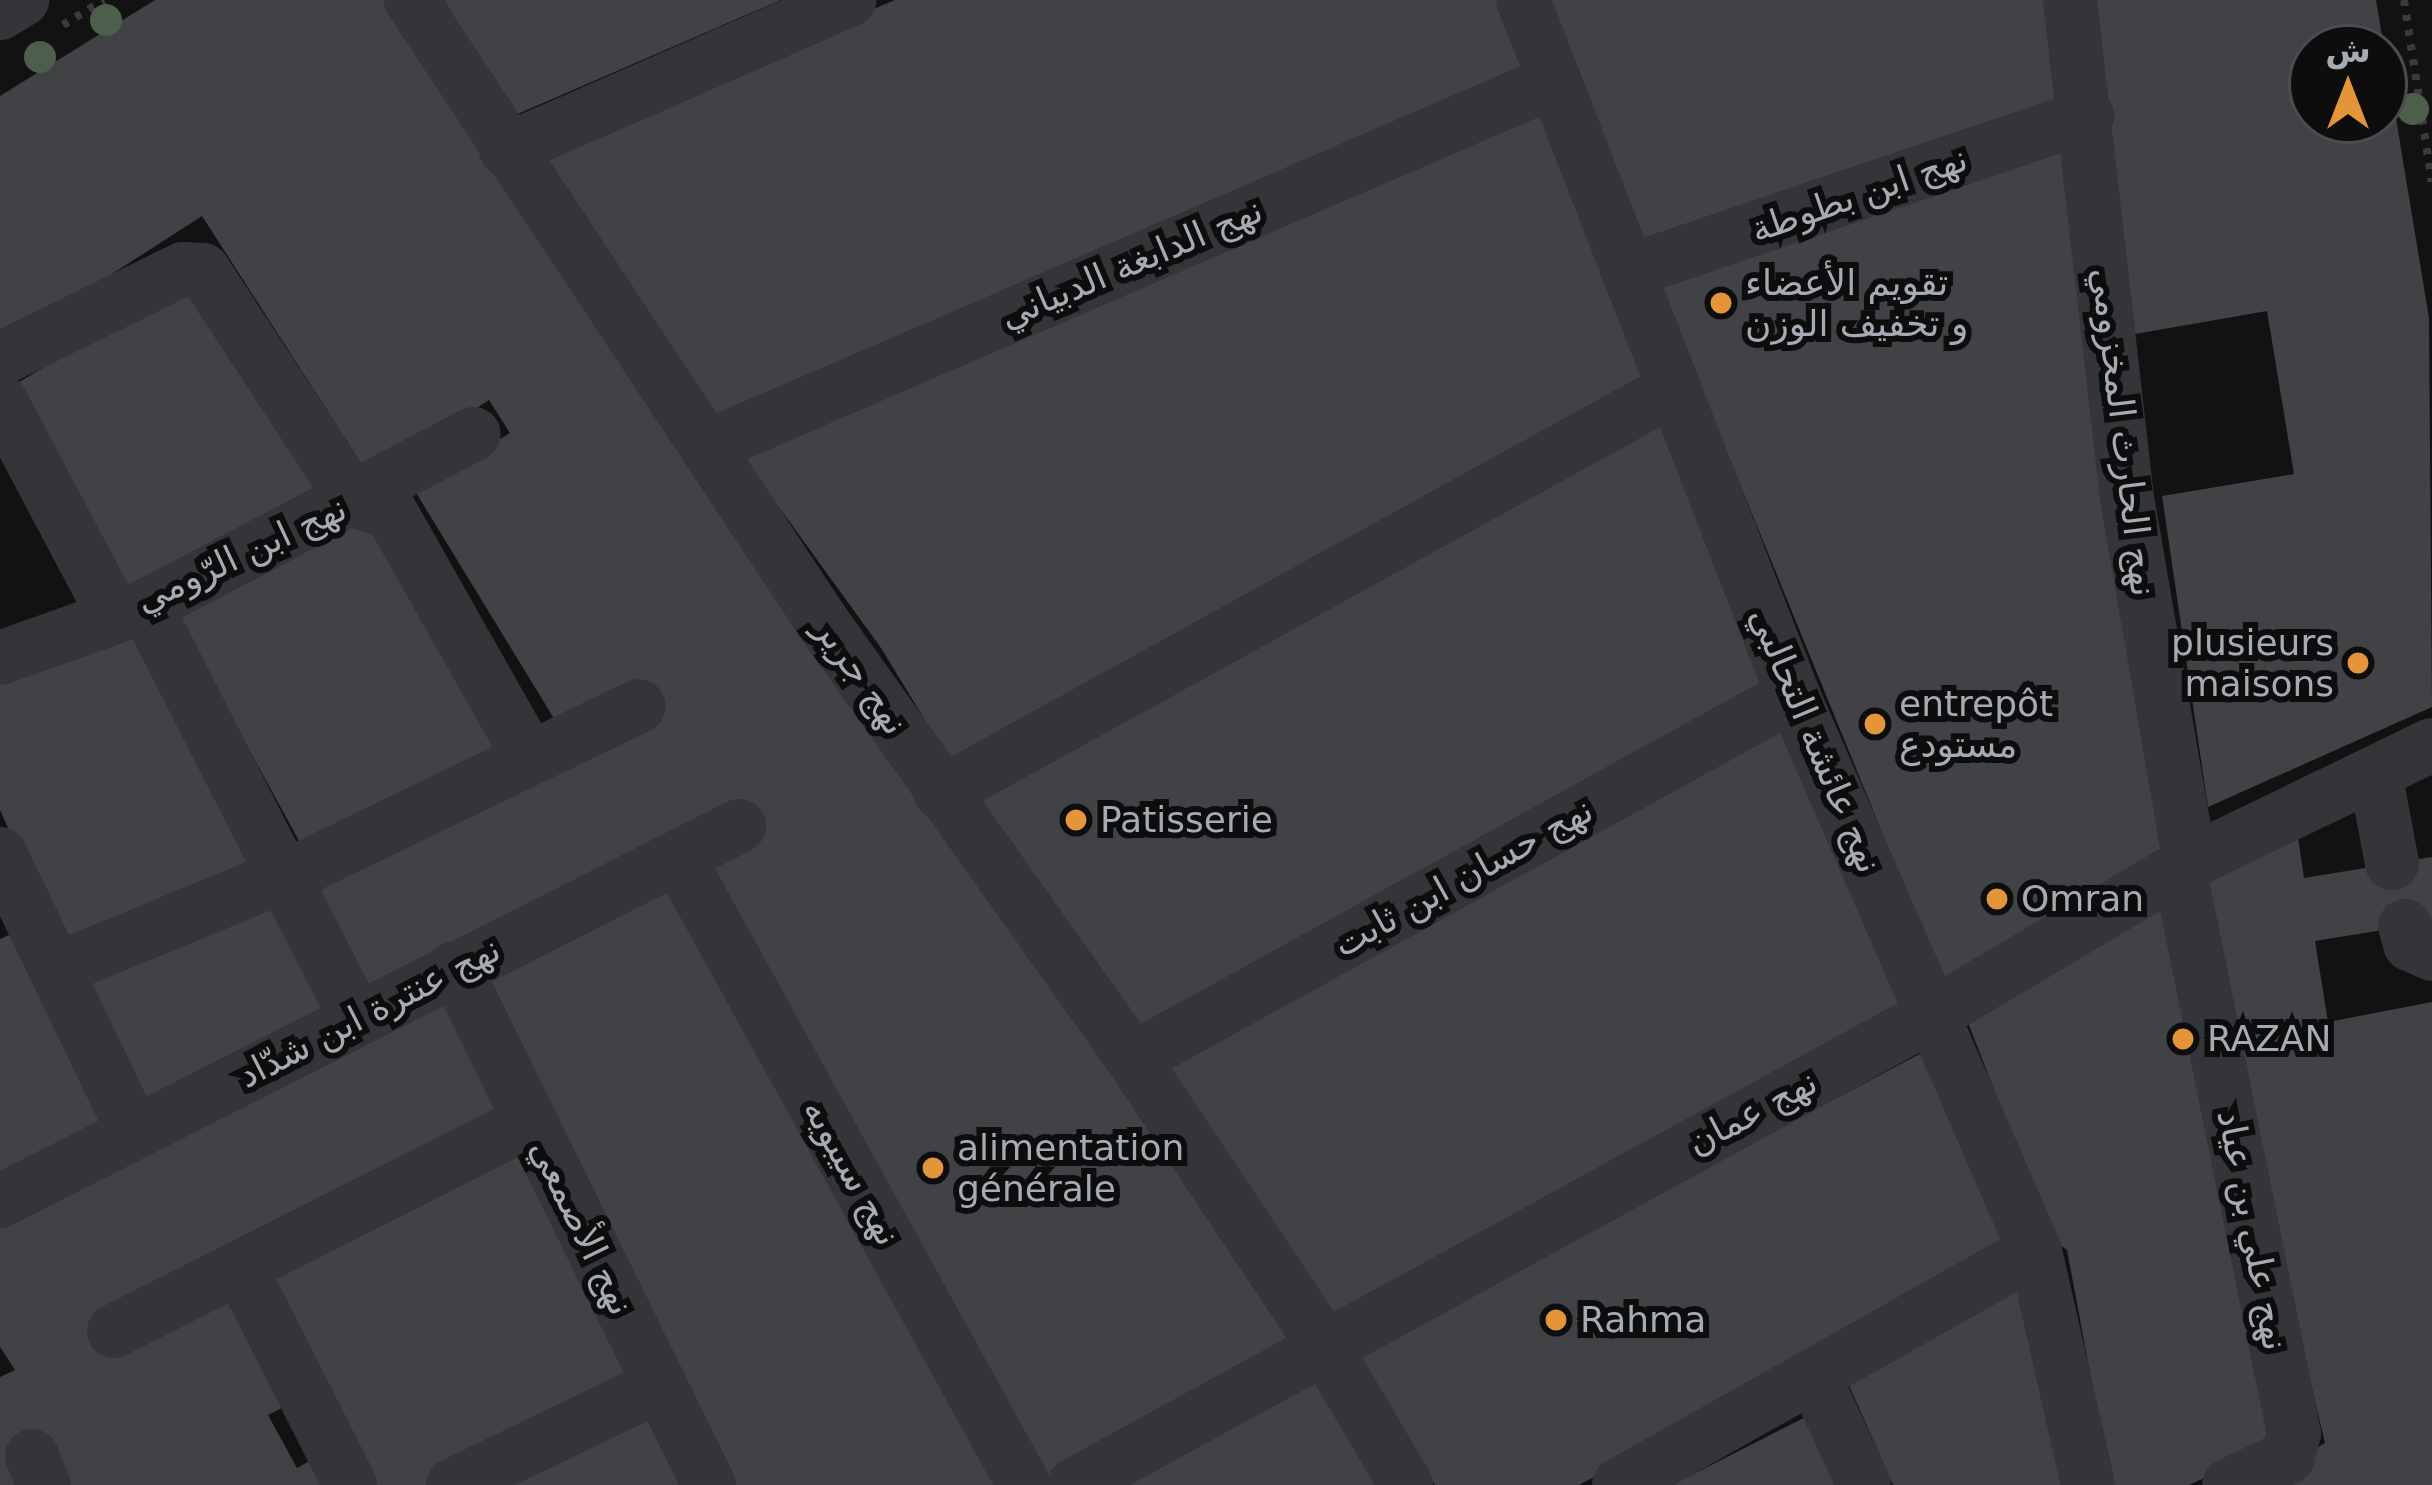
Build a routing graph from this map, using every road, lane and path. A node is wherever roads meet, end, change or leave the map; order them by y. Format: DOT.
graph roads {
  1 [pos="22,0"];
  2 [pos="411,0"];
  3 [pos="850,0"];
  4 [pos="1523,0"];
  5 [pos="2070,0"];
  6 [pos="2404,0"];
  7 [pos="0,13"];
  8 [pos="1554,81"];
  9 [pos="2088,116"];
  10 [pos="506,150"];
  11 [pos="2432,182"];
  12 [pos="1629,271"];
  13 [pos="0,359"];
  14 [pos="1673,389"];
  15 [pos="0,400"];
  16 [pos="474,434"];
  17 [pos="709,446"];
  18 [pos="354,501"];
  19 [pos="129,610"];
  20 [pos="0,658"];
  21 [pos="1793,695"];
  22 [pos="639,706"];
  23 [pos="2432,745"];
  24 [pos="529,757"];
  25 [pos="2375,772"];
  26 [pos="941,793"];
  27 [pos="739,826"];
  28 [pos="0,854"];
  29 [pos="679,859"];
  30 [pos="2392,863"];
  31 [pos="2184,865"];
  32 [pos="282,875"];
  33 [pos="60,968"];
  34 [pos="455,968"];
  35 [pos="1934,1014"];
  36 [pos="356,1018"];
  37 [pos="1133,1059"];
  38 [pos="530,1120"];
  39 [pos="134,1132"];
  40 [pos="0,1201"];
  41 [pos="2035,1251"];
  42 [pos="241,1269"];
  43 [pos="114,1331"];
  44 [pos="1323,1344"];
  45 [pos="1815,1379"];
  46 [pos="660,1385"];
  47 [pos="1077,1484"];
  48 [pos="350,1485"];
  49 [pos="453,1485"];
  50 [pos="709,1485"];
  51 [pos="1024,1485"];
  52 [pos="1406,1485"];
  53 [pos="1619,1485"];
  54 [pos="1864,1485"];
  55 [pos="2088,1485"];
  56 [pos="2229,1485"];
  1 -- 7 [label="street"];
  2 -- 10 [label="street, نهج جرير"];
  3 -- 10 [label="street"];
  4 -- 8 [label="street, نهج عائشة التحالبي"];
  5 -- 9 [label="street, نهج الحارث المخزومي"];
  6 -- 11 [label="path"];
  8 -- 12 [label="street, نهج عائشة التحالبي"];
  8 -- 17 [label="street, نهج الدابغة الدبياني"];
  9 -- 12 [label="street, نهج ابن بطوطة"];
  9 -- 31 [label="street, نهج الحارث المخزومي"];
  10 -- 17 [label="street, نهج جرير"];
  12 -- 14 [label="street, نهج عائشة التحالبي"];
  13 -- 18 [label="street"];
  14 -- 21 [label="street, نهج عائشة التحالبي"];
  14 -- 26 [label="street"];
  15 -- 19 [label="street"];
  16 -- 18 [label="street, نهج ابن الرّومي"];
  17 -- 26 [label="street, نهج جرير"];
  18 -- 19 [label="street, نهج ابن الرّومي"];
  18 -- 24 [label="street"];
  19 -- 20 [label="street, نهج ابن الرّومي"];
  19 -- 32 [label="street"];
  21 -- 35 [label="street, نهج عائشة التحالبي"];
  21 -- 37 [label="street, نهج حسان ابن ثابت"];
  22 -- 24 [label="street"];
  23 -- 25 [label="street, نهج عمان"];
  24 -- 32 [label="street"];
  25 -- 30 [label="street"];
  25 -- 31 [label="street, نهج عمان"];
  26 -- 37 [label="street, نهج جرير"];
  27 -- 29 [label="street, نهج عنترة ابن شدّاد"];
  28 -- 33 [label="street"];
  29 -- 34 [label="street, نهج عنترة ابن شدّاد"];
  29 -- 51 [label="street, نهج سيبويه"];
  31 -- 35 [label="street, نهج عمان"];
  31 -- 56 [label="street, نهج علي بن عياد"];
  32 -- 33 [label="street"];
  32 -- 36 [label="street"];
  33 -- 39 [label="street"];
  34 -- 36 [label="street, نهج عنترة ابن شدّاد"];
  34 -- 38 [label="street, نهج الأصمعي"];
  35 -- 41 [label="street, نهج عائشة التحالبي"];
  35 -- 44 [label="street, نهج عمان"];
  36 -- 39 [label="street, نهج عنترة ابن شدّاد"];
  37 -- 44 [label="street, نهج جرير"];
  38 -- 42 [label="street"];
  38 -- 46 [label="street, نهج الأصمعي"];
  39 -- 40 [label="street, نهج عنترة ابن شدّاد"];
  41 -- 45 [label="street"];
  41 -- 55 [label="street, نهج عائشة التحالبي"];
  42 -- 43 [label="street"];
  42 -- 48 [label="street"];
  44 -- 47 [label="street, نهج عمان"];
  44 -- 52 [label="street, نهج جرير"];
  45 -- 53 [label="street"];
  45 -- 54 [label="street"];
  46 -- 49 [label="street"];
  46 -- 50 [label="street, نهج الأصمعي"];
}
